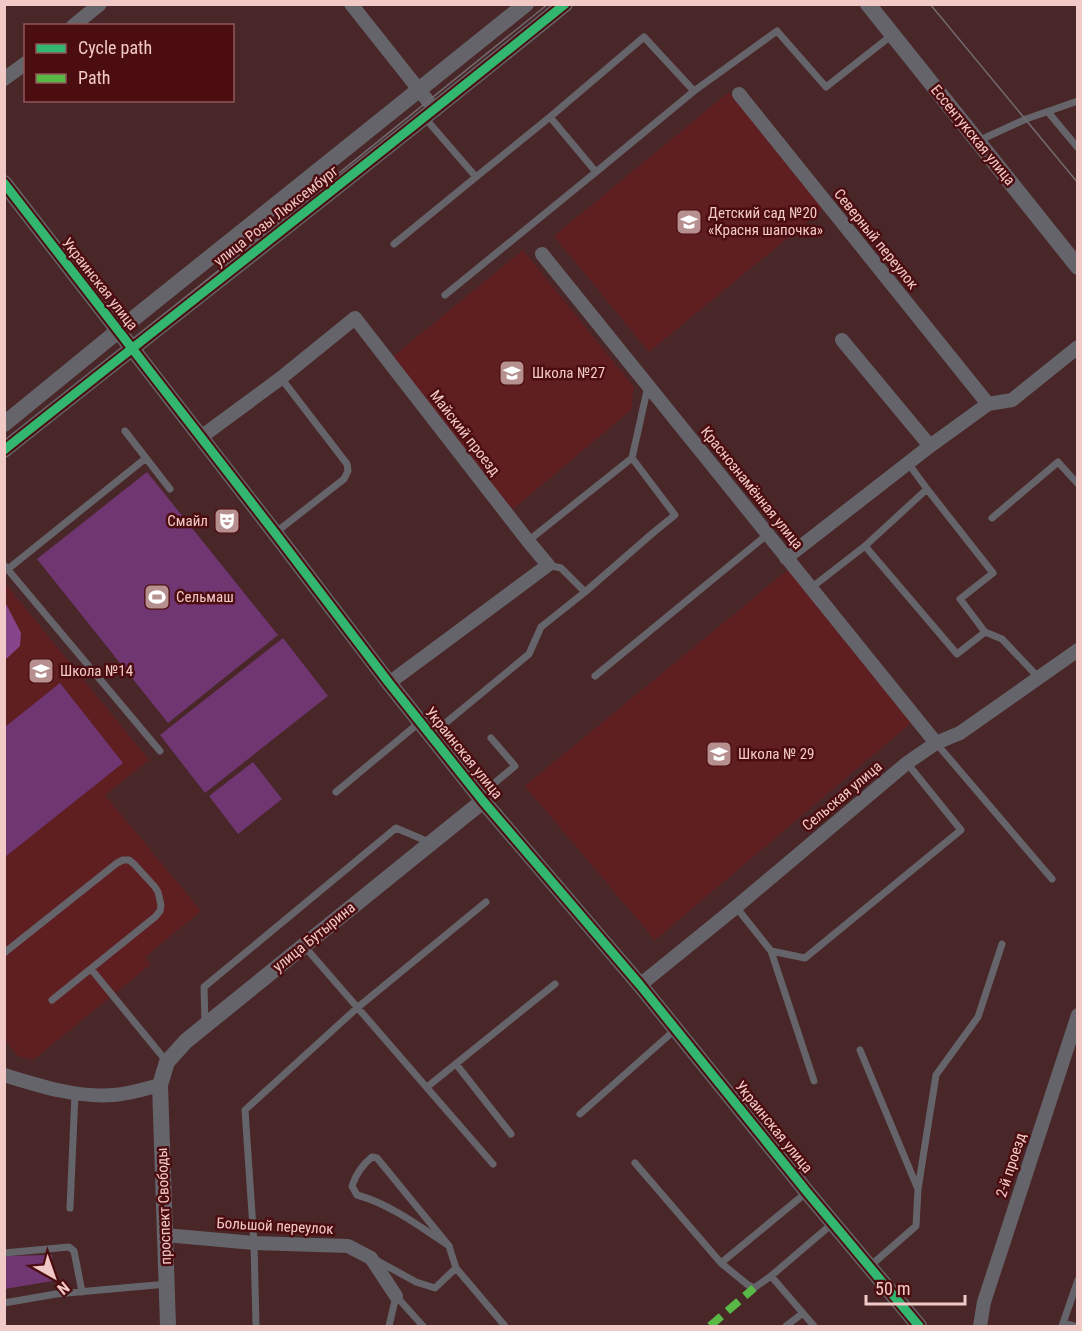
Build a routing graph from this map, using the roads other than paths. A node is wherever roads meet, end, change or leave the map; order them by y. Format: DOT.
graph roads {
  1 [pos="100,4"];
  2 [pos="351,4"];
  3 [pos="526,4"];
  4 [pos="565,4"];
  5 [pos="868,4"];
  6 [pos="75,24"];
  7 [pos="892,35"];
  8 [pos="24,64"];
  9 [pos="4,79"];
  10 [pos="419,89"];
  11 [pos="694,91"];
  12 [pos="739,94"];
  13 [pos="1077,101"];
  14 [pos="1048,112"];
  15 [pos="430,114"];
  16 [pos="550,117"];
  17 [pos="978,141"];
  18 [pos="1077,148"];
  19 [pos="596,172"];
  20 [pos="476,177"];
  21 [pos="4,183"];
  22 [pos="394,244"];
  23 [pos="542,254"];
  24 [pos="1077,267"];
  25 [pos="445,295"];
  26 [pos="118,331"];
  27 [pos="842,340"];
  28 [pos="1077,347"];
  29 [pos="131,348"];
  30 [pos="281,378"];
  31 [pos="648,385"];
  32 [pos="988,404"];
  33 [pos="4,424"];
  34 [pos="125,431"];
  35 [pos="201,437"];
  36 [pos="930,446"];
  37 [pos="4,450"];
  38 [pos="146,458"];
  39 [pos="632,458"];
  40 [pos="908,463"];
  41 [pos="1077,484"];
  42 [pos="170,489"];
  43 [pos="927,489"];
  44 [pos="992,518"];
  45 [pos="275,533"];
  46 [pos="768,534"];
  47 [pos="528,541"];
  48 [pos="865,546"];
  49 [pos="786,558"];
  50 [pos="548,565"];
  51 [pos="6,567"];
  52 [pos="811,588"];
  53 [pos="585,592"];
  54 [pos="986,632"];
  55 [pos="1077,650"];
  56 [pos="596,676"];
  57 [pos="1038,677"];
  58 [pos="389,683"];
  59 [pos="420,722"];
  60 [pos="431,735"];
  61 [pos="490,738"];
  62 [pos="936,743"];
  63 [pos="160,751"];
  64 [pos="907,763"];
  65 [pos="336,792"];
  66 [pos="481,799"];
  67 [pos="432,843"];
  68 [pos="1052,879"];
  69 [pos="486,902"];
  70 [pos="736,907"];
  71 [pos="1002,944"];
  72 [pos="303,945"];
  73 [pos="771,951"];
  74 [pos="4,953"];
  75 [pos="92,969"];
  76 [pos="555,984"];
  77 [pos="640,986"];
  78 [pos="52,1000"];
  79 [pos="357,1008"];
  80 [pos="1077,1015"];
  81 [pos="205,1026"];
  82 [pos="676,1029"];
  83 [pos="860,1050"];
  84 [pos="167,1062"];
  85 [pos="456,1064"];
  86 [pos="4,1075"];
  87 [pos="814,1081"];
  88 [pos="160,1085"];
  89 [pos="427,1087"];
  90 [pos="75,1094"];
  91 [pos="580,1114"];
  92 [pos="511,1134"];
  93 [pos="635,1163"];
  94 [pos="493,1164"];
  95 [pos="918,1189"];
  96 [pos="807,1192"];
  97 [pos="70,1208"];
  98 [pos="833,1223"];
  99 [pos="165,1235"];
  100 [pos="254,1243"];
  101 [pos="449,1246"];
  102 [pos="4,1253"];
  103 [pos="371,1258"];
  104 [pos="722,1263"];
  105 [pos="869,1267"];
  106 [pos="456,1268"];
  107 [pos="771,1276"];
  108 [pos="1077,1280"];
  109 [pos="167,1284"];
  110 [pos="82,1292"];
  111 [pos="396,1296"];
  112 [pos="4,1303"];
  113 [pos="803,1313"];
  114 [pos="1063,1325"];
  115 [pos="168,1326"];
  116 [pos="256,1326"];
  117 [pos="389,1326"];
  118 [pos="423,1326"];
  119 [pos="505,1326"];
  120 [pos="786,1326"];
  121 [pos="814,1326"];
  122 [pos="919,1326"];
  123 [pos="980,1326"];
  124 [pos="1074,1326"];
  1 -- 6 [label="street"];
  2 -- 10 [label="street"];
  3 -- 10 [label="street, улица Розы Люксембург"];
  4 -- 15 [label="street, улица Розы Люксембург"];
  5 -- 7 [label="street, Ессентукская улица"];
  7 -- 11 [label="lane"];
  7 -- 17 [label="street, Ессентукская улица"];
  8 -- 9 [label="street"];
  10 -- 15 [label="street"];
  10 -- 26 [label="street, улица Розы Люксембург"];
  11 -- 16 [label="lane"];
  11 -- 19 [label="lane"];
  12 -- 32 [label="street, Северный переулок"];
  13 -- 14 [label="lane"];
  14 -- 17 [label="lane"];
  14 -- 18 [label="lane"];
  15 -- 20 [label="lane"];
  15 -- 29 [label="street, улица Розы Люксембург"];
  16 -- 19 [label="lane"];
  16 -- 20 [label="lane"];
  17 -- 24 [label="street, Ессентукская улица"];
  19 -- 25 [label="lane"];
  20 -- 22 [label="lane"];
  21 -- 26 [label="street, Украинская улица"];
  23 -- 31 [label="street, Краснознамённая улица"];
  26 -- 29 [label="street, Украинская улица"];
  26 -- 33 [label="street, улица Розы Люксембург"];
  27 -- 36 [label="street"];
  28 -- 32 [label="street"];
  29 -- 35 [label="street, Украинская улица"];
  29 -- 37 [label="street, улица Розы Люксембург"];
  30 -- 35 [label="street, Майский проезд"];
  30 -- 45 [label="lane"];
  30 -- 47 [label="street, Майский проезд"];
  31 -- 39 [label="lane"];
  31 -- 46 [label="street, Краснознамённая улица"];
  32 -- 36 [label="street"];
  34 -- 38 [label="lane"];
  35 -- 45 [label="street, Украинская улица"];
  36 -- 40 [label="street"];
  38 -- 42 [label="lane"];
  38 -- 51 [label="lane"];
  39 -- 47 [label="lane"];
  39 -- 53 [label="lane"];
  40 -- 43 [label="lane"];
  40 -- 49 [label="street"];
  41 -- 44 [label="lane"];
  43 -- 48 [label="lane"];
  43 -- 54 [label="lane"];
  45 -- 58 [label="street, Украинская улица"];
  46 -- 49 [label="street, Краснознамённая улица"];
  46 -- 56 [label="lane"];
  47 -- 50 [label="street, Майский проезд"];
  48 -- 52 [label="lane"];
  48 -- 54 [label="lane"];
  49 -- 52 [label="street, Краснознамённая улица"];
  50 -- 53 [label="lane"];
  50 -- 58 [label="street"];
  51 -- 63 [label="lane"];
  52 -- 62 [label="street, Краснознамённая улица"];
  53 -- 60 [label="lane"];
  54 -- 57 [label="lane"];
  55 -- 57 [label="street, Сельская улица"];
  57 -- 62 [label="street, Сельская улица"];
  58 -- 59 [label="street, Украинская улица"];
  59 -- 60 [label="street, Украинская улица"];
  59 -- 65 [label="lane"];
  60 -- 66 [label="street, Украинская улица"];
  61 -- 66 [label="lane"];
  62 -- 64 [label="street, Сельская улица"];
  62 -- 68 [label="lane"];
  64 -- 70 [label="street, Сельская улица"];
  64 -- 73 [label="lane"];
  66 -- 67 [label="street, улица Бутырина"];
  66 -- 77 [label="street, Украинская улица"];
  67 -- 72 [label="street, улица Бутырина"];
  67 -- 81 [label="lane"];
  69 -- 79 [label="lane"];
  70 -- 73 [label="lane"];
  70 -- 77 [label="street, Сельская улица"];
  71 -- 95 [label="lane"];
  72 -- 79 [label="lane"];
  72 -- 81 [label="street, улица Бутырина"];
  73 -- 87 [label="lane"];
  74 -- 75 [label="lane"];
  75 -- 78 [label="lane"];
  75 -- 84 [label="lane"];
  76 -- 85 [label="lane"];
  77 -- 82 [label="street, Украинская улица"];
  79 -- 89 [label="lane"];
  79 -- 100 [label="lane"];
  80 -- 123 [label="street, 2-й проезд"];
  81 -- 84 [label="street, улица Бутырина"];
  82 -- 91 [label="lane"];
  82 -- 96 [label="street, Украинская улица"];
  83 -- 95 [label="lane"];
  84 -- 88 [label="street, улица Бутырина"];
  85 -- 89 [label="lane"];
  85 -- 92 [label="lane"];
  86 -- 90 [label="street"];
  88 -- 90 [label="street"];
  88 -- 99 [label="street, проспект Свободы"];
  89 -- 94 [label="lane"];
  90 -- 97 [label="lane"];
  93 -- 104 [label="lane"];
  95 -- 105 [label="lane"];
  96 -- 98 [label="street, Украинская улица"];
  96 -- 104 [label="lane"];
  98 -- 105 [label="street, Украинская улица"];
  98 -- 107 [label="lane"];
  99 -- 100 [label="street, Большой переулок"];
  99 -- 109 [label="street, проспект Свободы"];
  100 -- 103 [label="street, Большой переулок"];
  100 -- 116 [label="lane"];
  101 -- 101 [label="lane"];
  101 -- 106 [label="lane"];
  102 -- 110 [label="lane"];
  103 -- 106 [label="lane"];
  103 -- 111 [label="street"];
  104 -- 107 [label="lane"];
  105 -- 122 [label="street, Украинская улица"];
  106 -- 119 [label="lane"];
  107 -- 113 [label="lane"];
  108 -- 114 [label="lane"];
  109 -- 110 [label="lane"];
  109 -- 115 [label="street, проспект Свободы"];
  110 -- 112 [label="lane"];
  111 -- 117 [label="lane"];
  111 -- 118 [label="lane"];
  113 -- 120 [label="lane"];
  113 -- 121 [label="lane"];
  114 -- 124 [label="lane"];
}
